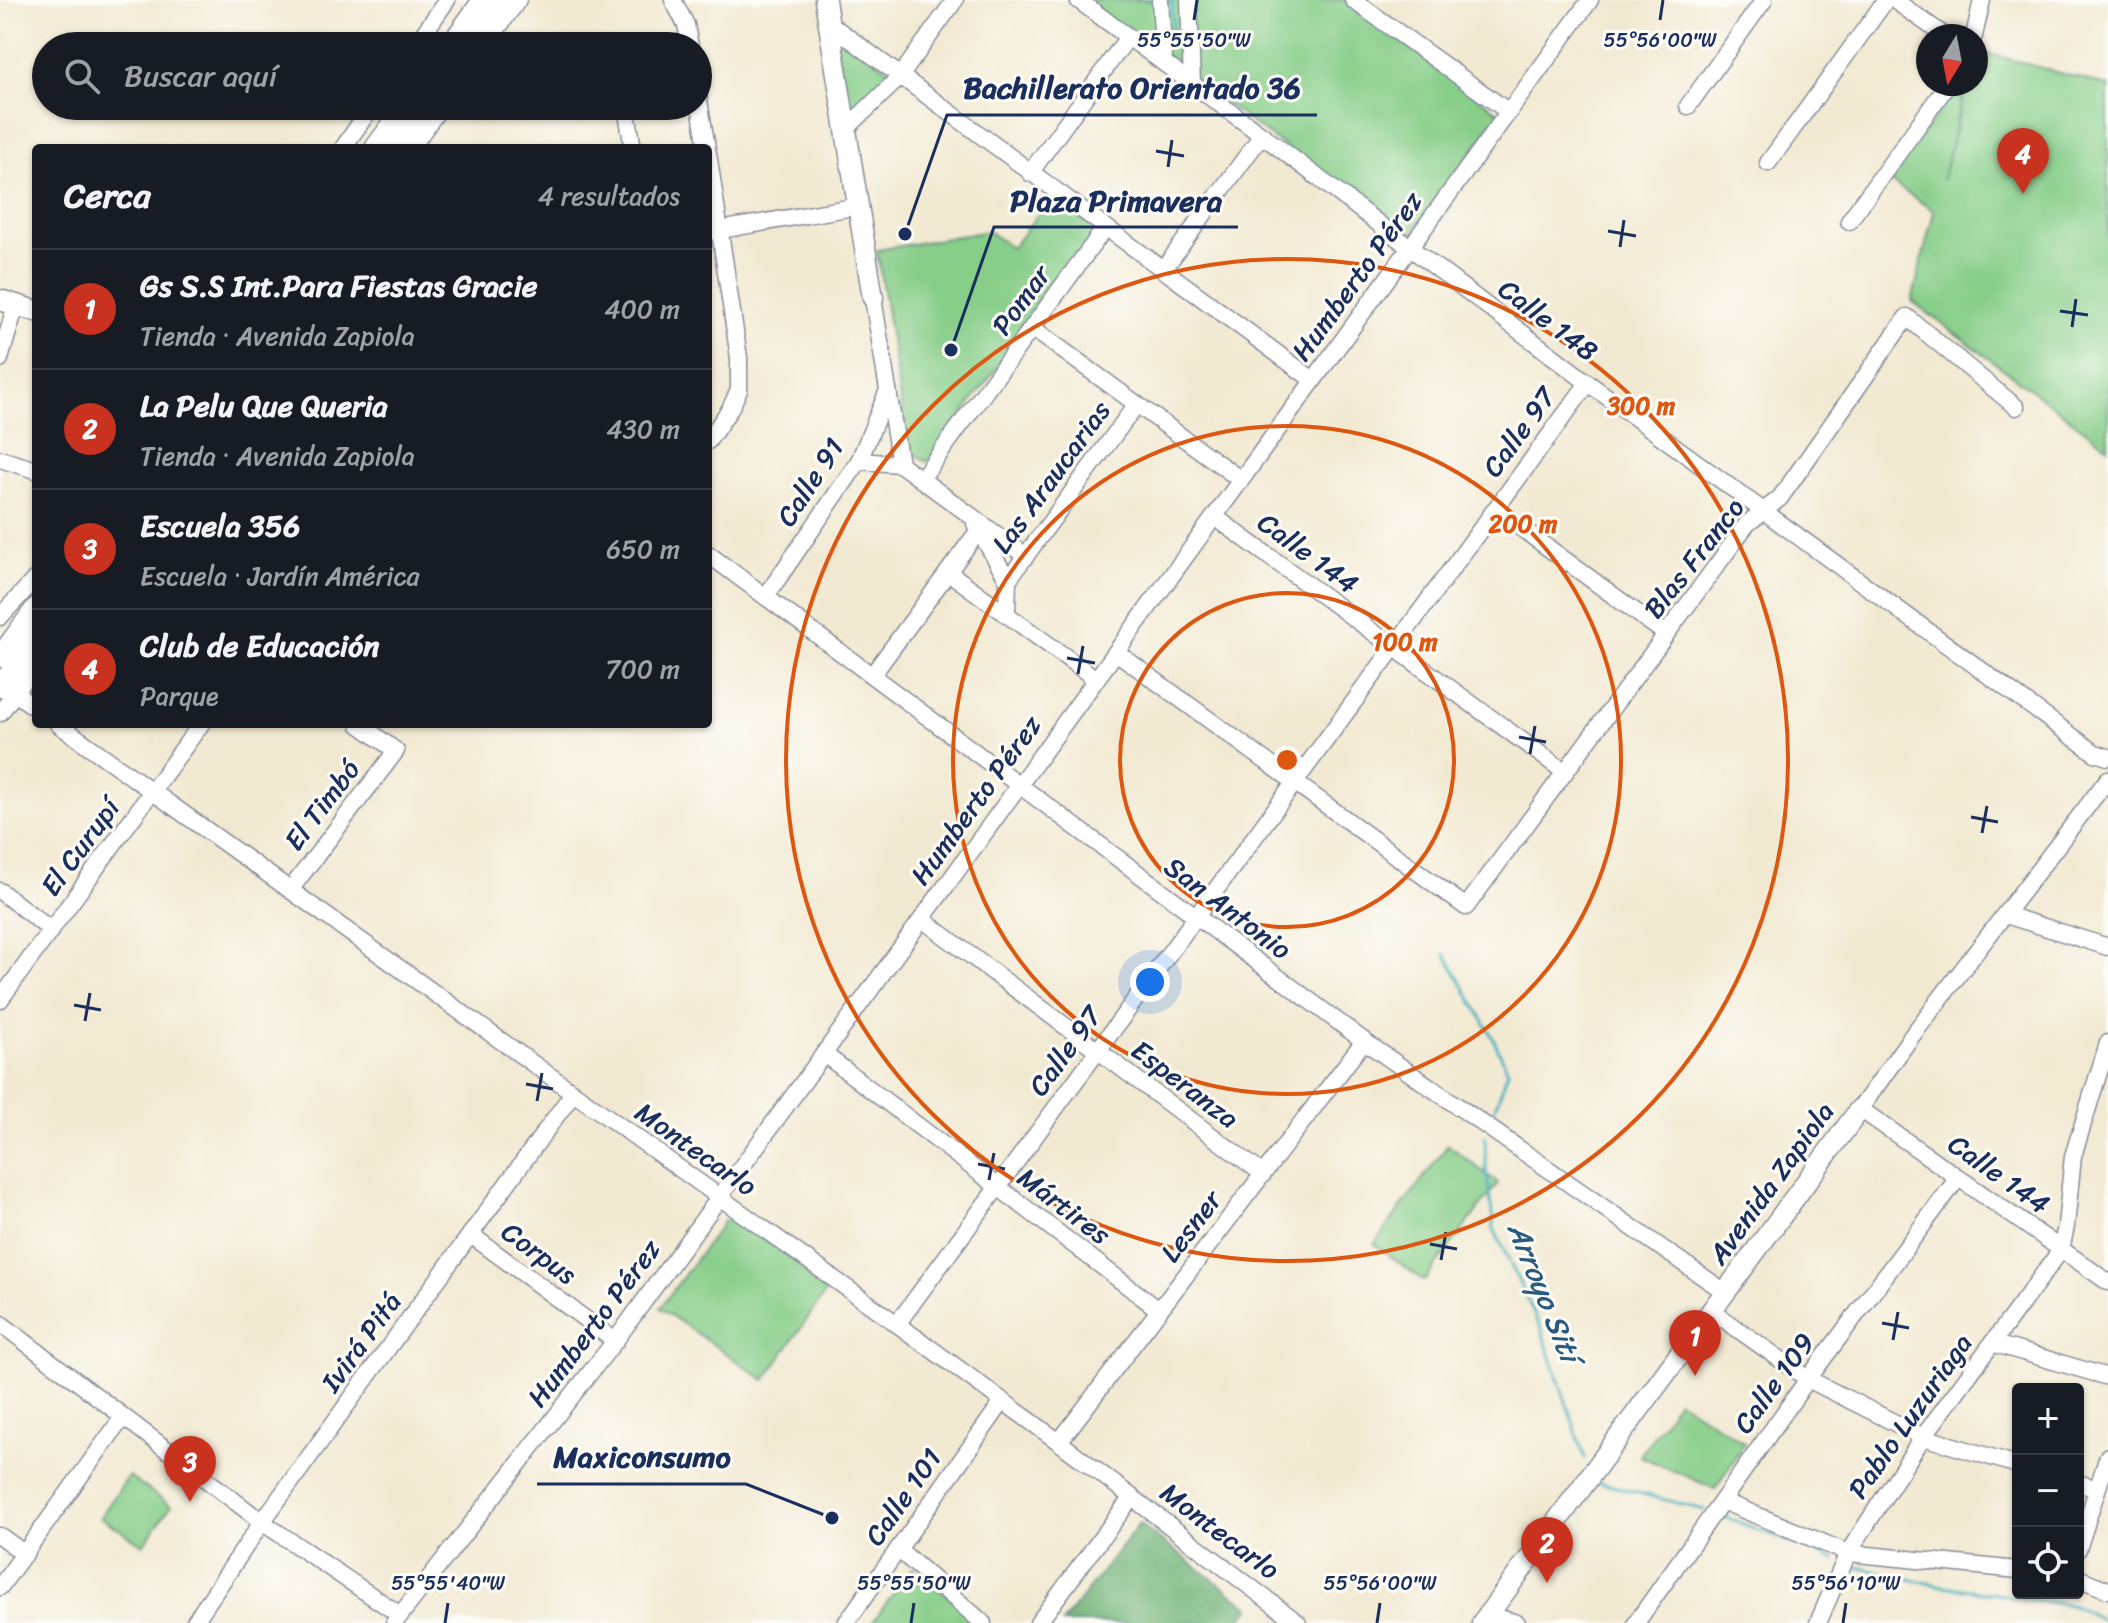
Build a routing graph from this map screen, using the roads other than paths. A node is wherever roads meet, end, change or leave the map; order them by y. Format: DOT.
graph roads {
  1 [pos="447,0"];
  2 [pos="483,0"];
  3 [pos="502,0"];
  4 [pos="518,0"];
  5 [pos="673,0"];
  6 [pos="825,0"];
  7 [pos="955,0"];
  8 [pos="1078,0"];
  9 [pos="1160,0"];
  10 [pos="1189,0"];
  11 [pos="1590,0"];
  12 [pos="1764,0"];
  13 [pos="1886,0"];
  14 [pos="1894,0"];
  15 [pos="1982,0"];
  16 [pos="1363,3"];
  17 [pos="830,24"];
  18 [pos="1928,24"];
  19 [pos="1977,24"];
  20 [pos="425,32"];
  21 [pos="460,32"];
  22 [pos="479,32"];
  23 [pos="495,32"];
  24 [pos="687,32"];
  25 [pos="1128,37"];
  26 [pos="1164,63"];
  27 [pos="899,78"];
  28 [pos="1192,84"];
  29 [pos="1939,96"];
  30 [pos="1688,106"];
  31 [pos="1509,112"];
  32 [pos="362,120"];
  33 [pos="396,120"];
  34 [pos="415,120"];
  35 [pos="431,120"];
  36 [pos="628,120"];
  37 [pos="703,120"];
  38 [pos="846,129"];
  39 [pos="1262,135"];
  40 [pos="346,144"];
  41 [pos="378,144"];
  42 [pos="397,144"];
  43 [pos="414,144"];
  44 [pos="632,144"];
  45 [pos="707,144"];
  46 [pos="1768,163"];
  47 [pos="1030,173"];
  48 [pos="712,203"];
  49 [pos="859,206"];
  50 [pos="1849,221"];
  51 [pos="1105,228"];
  52 [pos="714,230"];
  53 [pos="1410,247"];
  54 [pos="1163,270"];
  55 [pos="873,298"];
  56 [pos="8,302"];
  57 [pos="32,310"];
  58 [pos="1032,328"];
  59 [pos="0,359"];
  60 [pos="1313,380"];
  61 [pos="1588,383"];
  62 [pos="888,390"];
  63 [pos="1136,405"];
  64 [pos="2016,407"];
  65 [pos="712,435"];
  66 [pos="0,459"];
  67 [pos="859,461"];
  68 [pos="900,464"];
  69 [pos="32,469"];
  70 [pos="921,479"];
  71 [pos="1241,480"];
  72 [pos="1495,509"];
  73 [pos="1763,510"];
  74 [pos="969,515"];
  75 [pos="1215,517"];
  76 [pos="979,530"];
  77 [pos="1026,556"];
  78 [pos="712,557"];
  79 [pos="948,572"];
  80 [pos="1008,580"];
  81 [pos="32,583"];
  82 [pos="766,596"];
  83 [pos="1007,613"];
  84 [pos="0,620"];
  85 [pos="1666,634"];
  86 [pos="31,635"];
  87 [pos="1394,647"];
  88 [pos="1116,652"];
  89 [pos="0,657"];
  90 [pos="32,668"];
  91 [pos="873,674"];
  92 [pos="1096,679"];
  93 [pos="6,688"];
  94 [pos="32,705"];
  95 [pos="0,713"];
  96 [pos="64,728"];
  97 [pos="198,728"];
  98 [pos="364,728"];
  99 [pos="2108,757"];
  100 [pos="1565,772"];
  101 [pos="2108,779"];
  102 [pos="1295,782"];
  103 [pos="1020,784"];
  104 [pos="152,791"];
  105 [pos="290,890"];
  106 [pos="0,891"];
  107 [pos="2006,915"];
  108 [pos="1195,917"];
  109 [pos="922,919"];
  110 [pos="51,930"];
  111 [pos="2108,947"];
  112 [pos="0,1000"];
  113 [pos="1364,1041"];
  114 [pos="2108,1043"];
  115 [pos="1097,1051"];
  116 [pos="824,1054"];
  117 [pos="573,1093"];
  118 [pos="1860,1109"];
  119 [pos="1263,1174"];
  120 [pos="1958,1178"];
  121 [pos="997,1187"];
  122 [pos="720,1197"];
  123 [pos="471,1235"];
  124 [pos="2061,1250"];
  125 [pos="2108,1282"];
  126 [pos="1725,1292"];
  127 [pos="1159,1310"];
  128 [pos="1712,1311"];
  129 [pos="0,1323"];
  130 [pos="897,1324"];
  131 [pos="615,1341"];
  132 [pos="1992,1343"];
  133 [pos="2108,1377"];
  134 [pos="1808,1379"];
  135 [pos="1003,1401"];
  136 [pos="123,1417"];
  137 [pos="1923,1437"];
  138 [pos="1059,1442"];
  139 [pos="2012,1463"];
  140 [pos="2106,1467"];
  141 [pos="2084,1485"];
  142 [pos="2097,1489"];
  143 [pos="1132,1497"];
  144 [pos="1722,1501"];
  145 [pos="262,1522"];
  146 [pos="2084,1530"];
  147 [pos="0,1536"];
  148 [pos="898,1549"];
  149 [pos="1848,1553"];
  150 [pos="25,1554"];
  151 [pos="2012,1569"];
  152 [pos="2084,1580"];
  153 [pos="0,1587"];
  154 [pos="2108,1590"];
  155 [pos="397,1619"];
  156 [pos="1485,1619"];
  157 [pos="194,1623"];
  158 [pos="846,1623"];
  159 [pos="983,1623"];
  160 [pos="1038,1623"];
  161 [pos="1298,1623"];
  162 [pos="1517,1623"];
  163 [pos="1636,1623"];
  164 [pos="1818,1623"];
  1 -- 20 [label="street"];
  2 -- 21 [label="main road"];
  3 -- 22 [label="main road"];
  4 -- 23 [label="street"];
  5 -- 24 [label="street"];
  6 -- 17 [label="main road"];
  7 -- 27 [label="street"];
  8 -- 25 [label="street, Calle 148"];
  9 -- 26 [label="street"];
  10 -- 28 [label="street"];
  11 -- 31 [label="street, Humberto Pérez"];
  12 -- 30 [label="street"];
  13 -- 46 [label="street"];
  14 -- 18 [label="street"];
  15 -- 19 [label="street"];
  16 -- 31 [label="street"];
  17 -- 27 [label="street"];
  17 -- 38 [label="main road"];
  25 -- 26 [label="street, Calle 148"];
  25 -- 47 [label="street"];
  26 -- 28 [label="street, Calle 148"];
  27 -- 38 [label="street"];
  27 -- 47 [label="street"];
  28 -- 39 [label="street, Calle 148"];
  29 -- 50 [label="street"];
  31 -- 53 [label="street, Humberto Pérez"];
  32 -- 40 [label="street"];
  33 -- 41 [label="main road"];
  34 -- 42 [label="main road"];
  35 -- 43 [label="street"];
  36 -- 44 [label="street"];
  37 -- 45 [label="street"];
  38 -- 49 [label="main road"];
  39 -- 53 [label="street, Calle 148"];
  39 -- 54 [label="street"];
  47 -- 51 [label="street"];
  48 -- 52 [label="street"];
  49 -- 52 [label="street"];
  49 -- 55 [label="main road"];
  51 -- 54 [label="street"];
  51 -- 58 [label="street, Pomar"];
  52 -- 65 [label="street"];
  53 -- 60 [label="street, Humberto Pérez"];
  53 -- 61 [label="street, Calle 148"];
  54 -- 60 [label="street"];
  55 -- 62 [label="street"];
  56 -- 57 [label="main road"];
  56 -- 59 [label="street"];
  58 -- 63 [label="street, Calle 144"];
  58 -- 70 [label="street, Pomar"];
  60 -- 71 [label="street, Humberto Pérez"];
  61 -- 72 [label="street, Calle 97"];
  61 -- 73 [label="street, Calle 148"];
  62 -- 67 [label="street, Calle 91"];
  62 -- 68 [label="street"];
  63 -- 71 [label="street, Calle 144"];
  63 -- 77 [label="street, Las Araucarias"];
  64 -- 73 [label="street, Blas Franco"];
  66 -- 69 [label="street"];
  67 -- 68 [label="street"];
  67 -- 82 [label="street, Calle 91"];
  68 -- 70 [label="street"];
  70 -- 74 [label="street"];
  71 -- 75 [label="street, Humberto Pérez"];
  72 -- 85 [label="street"];
  72 -- 87 [label="street, Calle 97"];
  73 -- 85 [label="street, Blas Franco"];
  73 -- 99 [label="street, Calle 148"];
  74 -- 76 [label="street"];
  74 -- 77 [label="street"];
  75 -- 87 [label="street, Calle 144"];
  75 -- 88 [label="street, Humberto Pérez"];
  76 -- 79 [label="street, Las Araucarias"];
  76 -- 80 [label="street"];
  77 -- 80 [label="street, Las Araucarias"];
  78 -- 82 [label="street, San Antonio"];
  79 -- 83 [label="street"];
  79 -- 91 [label="street, Las Araucarias"];
  80 -- 83 [label="street"];
  81 -- 84 [label="street"];
  82 -- 91 [label="street, San Antonio"];
  83 -- 92 [label="street"];
  84 -- 86 [label="street"];
  85 -- 100 [label="street, Blas Franco"];
  86 -- 89 [label="main road"];
  86 -- 93 [label="main road"];
  87 -- 100 [label="street, Calle 144"];
  87 -- 102 [label="street, Calle 97"];
  88 -- 92 [label="street, Humberto Pérez"];
  88 -- 102 [label="street"];
  90 -- 93 [label="street"];
  91 -- 103 [label="street, San Antonio"];
  92 -- 103 [label="street, Humberto Pérez"];
  93 -- 94 [label="street"];
  93 -- 95 [label="street"];
  96 -- 104 [label="street, Montecarlo"];
  97 -- 104 [label="street, El Curupí"];
  98 -- 105 [label="street, El Timbó"];
  100 -- 102 [label="street, Blas Franco"];
  101 -- 107 [label="street, Avenida Zapiola"];
  102 -- 108 [label="street, Calle 97"];
  103 -- 108 [label="street, San Antonio"];
  103 -- 109 [label="street, Humberto Pérez"];
  104 -- 105 [label="street, Montecarlo"];
  104 -- 110 [label="street, El Curupí"];
  105 -- 117 [label="street, Montecarlo"];
  106 -- 110 [label="street"];
  107 -- 111 [label="street"];
  107 -- 118 [label="street, Avenida Zapiola"];
  108 -- 113 [label="street, San Antonio"];
  108 -- 115 [label="street, Calle 97"];
  109 -- 115 [label="street, Esperanza"];
  109 -- 116 [label="street, Humberto Pérez"];
  110 -- 112 [label="street, El Curupí"];
  113 -- 119 [label="street, Lesner"];
  113 -- 126 [label="street, San Antonio"];
  114 -- 124 [label="street"];
  115 -- 119 [label="street, Esperanza"];
  115 -- 121 [label="street, Calle 97"];
  116 -- 121 [label="street, Mártires"];
  116 -- 122 [label="street, Humberto Pérez"];
  117 -- 122 [label="street, Montecarlo"];
  117 -- 123 [label="street, Ivirá Pitá"];
  118 -- 120 [label="street, Calle 144"];
  118 -- 126 [label="main road, Avenida Zapiola"];
  119 -- 127 [label="street, Lesner"];
  120 -- 124 [label="street, Calle 144"];
  120 -- 134 [label="street, Calle 109"];
  121 -- 127 [label="street, Mártires"];
  121 -- 130 [label="street, Calle 97"];
  122 -- 130 [label="street, Montecarlo"];
  122 -- 131 [label="street, Humberto Pérez"];
  123 -- 131 [label="street, Corpus"];
  123 -- 145 [label="street, Ivirá Pitá"];
  124 -- 125 [label="street, Calle 144"];
  124 -- 132 [label="street, Pablo Luzuriaga"];
  126 -- 128 [label="main road, Avenida Zapiola"];
  127 -- 138 [label="street, Lesner"];
  128 -- 134 [label="street"];
  128 -- 156 [label="main road, Avenida Zapiola"];
  129 -- 136 [label="street"];
  130 -- 135 [label="street, Montecarlo"];
  131 -- 155 [label="street, Humberto Pérez"];
  132 -- 133 [label="street"];
  132 -- 137 [label="street, Pablo Luzuriaga"];
  134 -- 137 [label="street"];
  134 -- 144 [label="street, Calle 109"];
  135 -- 138 [label="street, Montecarlo"];
  135 -- 148 [label="street, Calle 101"];
  136 -- 145 [label="street"];
  136 -- 150 [label="street"];
  137 -- 139 [label="street"];
  137 -- 149 [label="street, Pablo Luzuriaga"];
  138 -- 143 [label="street, Montecarlo"];
  140 -- 142 [label="street"];
  141 -- 142 [label="street"];
  142 -- 146 [label="street"];
  143 -- 160 [label="street"];
  143 -- 161 [label="street, Montecarlo"];
  144 -- 149 [label="street"];
  144 -- 163 [label="street, Calle 109"];
  145 -- 155 [label="street"];
  145 -- 157 [label="street, Ivirá Pitá"];
  147 -- 150 [label="street"];
  148 -- 158 [label="street, Calle 101"];
  148 -- 159 [label="street"];
  149 -- 151 [label="street"];
  149 -- 164 [label="street, Pablo Luzuriaga"];
  150 -- 153 [label="street"];
  152 -- 154 [label="street"];
  156 -- 162 [label="street"];
}
